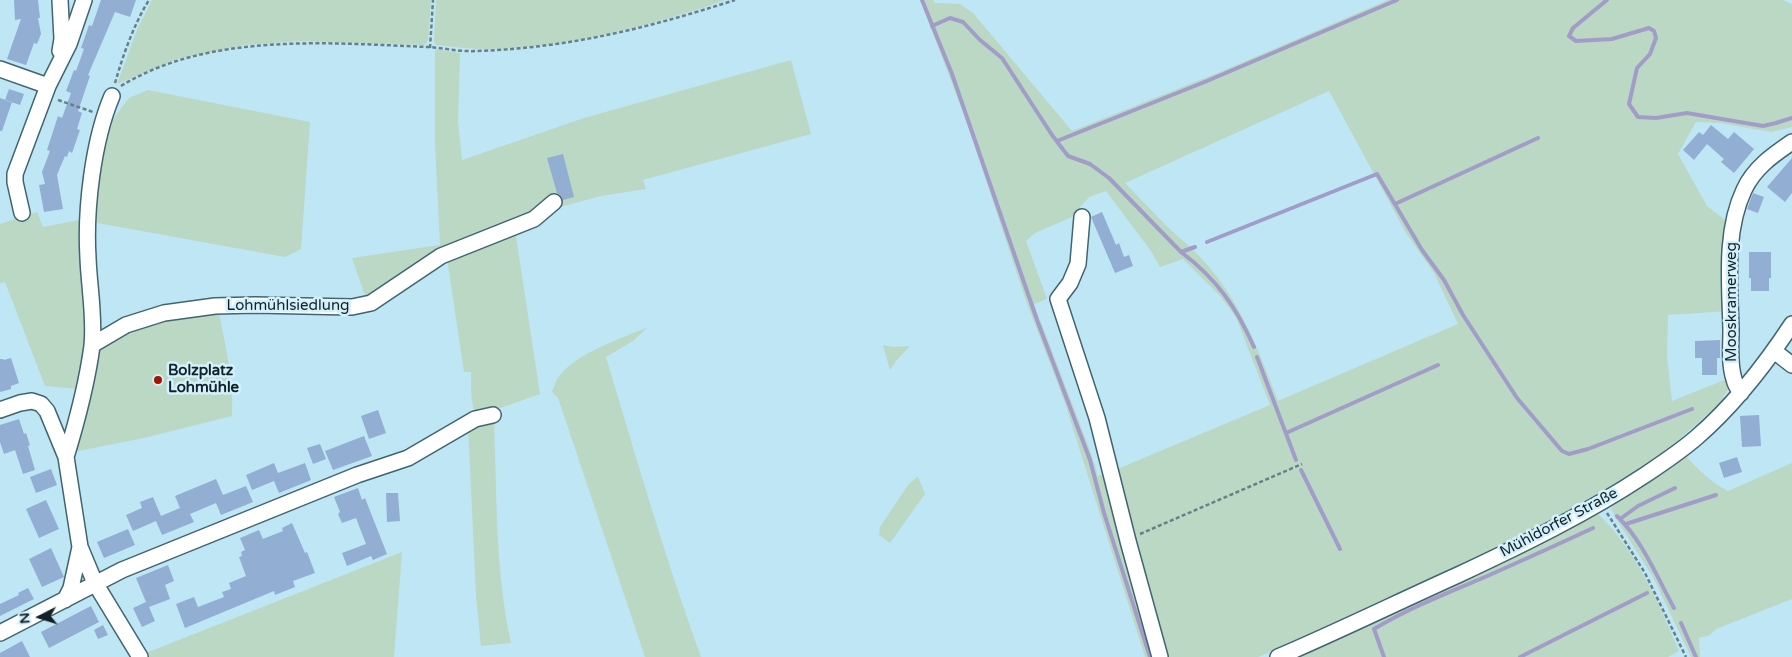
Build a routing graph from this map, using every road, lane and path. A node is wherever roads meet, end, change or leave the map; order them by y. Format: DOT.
graph roads {
  1 [pos="149,0"];
  2 [pos="433,0"];
  3 [pos="735,0"];
  4 [pos="60,2"];
  5 [pos="83,4"];
  6 [pos="430,48"];
  7 [pos="57,66"];
  8 [pos="0,69"];
  9 [pos="46,91"];
  10 [pos="112,96"];
  11 [pos="104,115"];
  12 [pos="1792,142"];
  13 [pos="554,202"];
  14 [pos="22,213"];
  15 [pos="1082,217"];
  16 [pos="1792,324"];
  17 [pos="92,346"];
  18 [pos="1774,351"];
  19 [pos="1792,364"];
  20 [pos="1741,393"];
  21 [pos="0,410"];
  22 [pos="493,415"];
  23 [pos="66,457"];
  24 [pos="1302,464"];
  25 [pos="1600,503"];
  26 [pos="1128,541"];
  27 [pos="80,547"];
  28 [pos="95,582"];
  29 [pos="65,600"];
  30 [pos="0,633"];
  31 [pos="140,657"];
  32 [pos="1160,657"];
  33 [pos="1278,657"];
  34 [pos="1686,657"];
  1 -- 10 [label="path"];
  2 -- 6 [label="path"];
  3 -- 6 [label="path"];
  4 -- 5 [label="street"];
  4 -- 7 [label="street"];
  5 -- 7 [label="street"];
  6 -- 10 [label="path"];
  7 -- 9 [label="street"];
  8 -- 9 [label="street"];
  9 -- 11 [label="path"];
  9 -- 14 [label="street"];
  10 -- 11 [label="street"];
  11 -- 17 [label="street"];
  12 -- 20 [label="street, Mooskramerweg"];
  13 -- 17 [label="street, Lohmühlsiedlung"];
  15 -- 26 [label="street"];
  16 -- 18 [label="street, Mühldorfer Straße"];
  17 -- 23 [label="street"];
  18 -- 19 [label="street"];
  18 -- 20 [label="street, Mühldorfer Straße"];
  20 -- 25 [label="street, Mühldorfer Straße"];
  21 -- 23 [label="street"];
  22 -- 28 [label="street"];
  23 -- 27 [label="street"];
  24 -- 26 [label="path"];
  25 -- 33 [label="street, Mühldorfer Straße"];
  25 -- 34 [label="path"];
  26 -- 32 [label="street"];
  27 -- 28 [label="street"];
  27 -- 29 [label="street"];
  28 -- 29 [label="street"];
  28 -- 31 [label="street"];
  29 -- 30 [label="street"];
}
